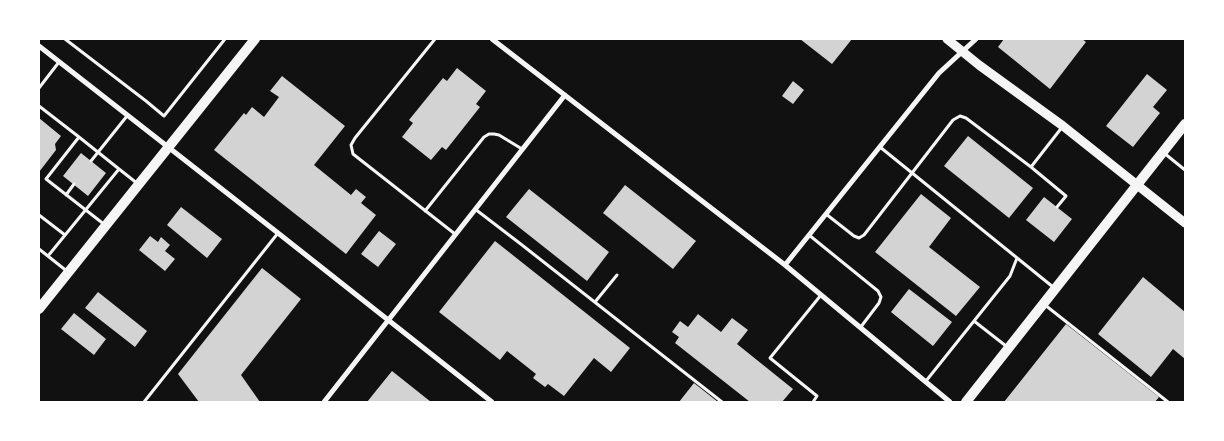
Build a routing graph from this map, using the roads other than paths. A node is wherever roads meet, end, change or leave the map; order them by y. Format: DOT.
graph roads {
  1 [pos="255,39"];
  2 [pos="435,39"];
  3 [pos="492,39"];
  4 [pos="947,39"];
  5 [pos="976,39"];
  6 [pos="39,46"];
  7 [pos="962,51"];
  8 [pos="59,62"];
  9 [pos="39,88"];
  10 [pos="565,95"];
  11 [pos="39,106"];
  12 [pos="127,115"];
  13 [pos="1185,124"];
  14 [pos="1063,126"];
  15 [pos="79,137"];
  16 [pos="880,146"];
  17 [pos="168,147"];
  18 [pos="522,149"];
  19 [pos="98,152"];
  20 [pos="1163,152"];
  21 [pos="91,162"];
  22 [pos="1031,167"];
  23 [pos="118,169"];
  24 [pos="1185,170"];
  25 [pos="912,173"];
  26 [pos="74,184"];
  27 [pos="1137,184"];
  28 [pos="138,185"];
  29 [pos="66,194"];
  30 [pos="1057,207"];
  31 [pos="85,210"];
  32 [pos="475,210"];
  33 [pos="426,211"];
  34 [pos="826,214"];
  35 [pos="39,215"];
  36 [pos="1185,223"];
  37 [pos="106,226"];
  38 [pos="278,233"];
  39 [pos="455,235"];
  40 [pos="809,235"];
  41 [pos="65,236"];
  42 [pos="39,249"];
  43 [pos="48,256"];
  44 [pos="1017,258"];
  45 [pos="785,265"];
  46 [pos="68,272"];
  47 [pos="617,275"];
  48 [pos="1056,289"];
  49 [pos="820,295"];
  50 [pos="596,302"];
  51 [pos="1044,304"];
  52 [pos="39,309"];
  53 [pos="388,320"];
  54 [pos="974,320"];
  55 [pos="860,328"];
  56 [pos="1009,348"];
  57 [pos="925,381"];
  58 [pos="144,402"];
  59 [pos="324,402"];
  60 [pos="492,402"];
  61 [pos="722,402"];
  62 [pos="812,402"];
  63 [pos="950,402"];
  64 [pos="966,402"];
  65 [pos="1168,402"];
  1 -- 17 [label="main road"];
  2 -- 33 [label="lane"];
  3 -- 10 [label="street"];
  4 -- 7 [label="street"];
  5 -- 7 [label="street"];
  6 -- 8 [label="street"];
  7 -- 14 [label="street"];
  7 -- 16 [label="street"];
  8 -- 9 [label="lane"];
  8 -- 12 [label="street"];
  10 -- 18 [label="street"];
  10 -- 45 [label="street"];
  11 -- 15 [label="lane"];
  12 -- 17 [label="street"];
  12 -- 19 [label="lane"];
  13 -- 20 [label="main road"];
  14 -- 22 [label="lane"];
  14 -- 27 [label="street"];
  15 -- 19 [label="lane"];
  15 -- 29 [label="lane"];
  16 -- 25 [label="lane"];
  16 -- 34 [label="street"];
  17 -- 28 [label="main road"];
  17 -- 38 [label="street"];
  18 -- 32 [label="street"];
  18 -- 33 [label="lane"];
  19 -- 21 [label="lane"];
  19 -- 23 [label="lane"];
  20 -- 24 [label="lane"];
  20 -- 27 [label="main road"];
  22 -- 25 [label="lane"];
  22 -- 30 [label="lane"];
  23 -- 28 [label="lane"];
  23 -- 31 [label="lane"];
  25 -- 34 [label="lane"];
  25 -- 44 [label="lane"];
  26 -- 29 [label="lane"];
  27 -- 36 [label="street"];
  27 -- 48 [label="main road"];
  28 -- 37 [label="main road"];
  29 -- 31 [label="lane"];
  31 -- 37 [label="lane"];
  31 -- 41 [label="lane"];
  32 -- 39 [label="street"];
  32 -- 50 [label="lane"];
  33 -- 39 [label="lane"];
  34 -- 40 [label="street"];
  35 -- 41 [label="lane"];
  37 -- 46 [label="main road"];
  38 -- 53 [label="street"];
  38 -- 58 [label="lane"];
  39 -- 53 [label="street"];
  40 -- 45 [label="street"];
  40 -- 55 [label="lane"];
  41 -- 43 [label="lane"];
  42 -- 43 [label="lane"];
  43 -- 46 [label="lane"];
  44 -- 48 [label="lane"];
  44 -- 54 [label="lane"];
  45 -- 49 [label="street"];
  46 -- 52 [label="main road"];
  47 -- 50 [label="lane"];
  48 -- 51 [label="main road"];
  49 -- 55 [label="street"];
  49 -- 62 [label="lane"];
  50 -- 61 [label="lane"];
  51 -- 56 [label="main road"];
  51 -- 65 [label="lane"];
  53 -- 59 [label="street"];
  53 -- 60 [label="street"];
  54 -- 56 [label="lane"];
  54 -- 57 [label="lane"];
  55 -- 57 [label="street"];
  56 -- 64 [label="main road"];
  57 -- 63 [label="street"];
}
